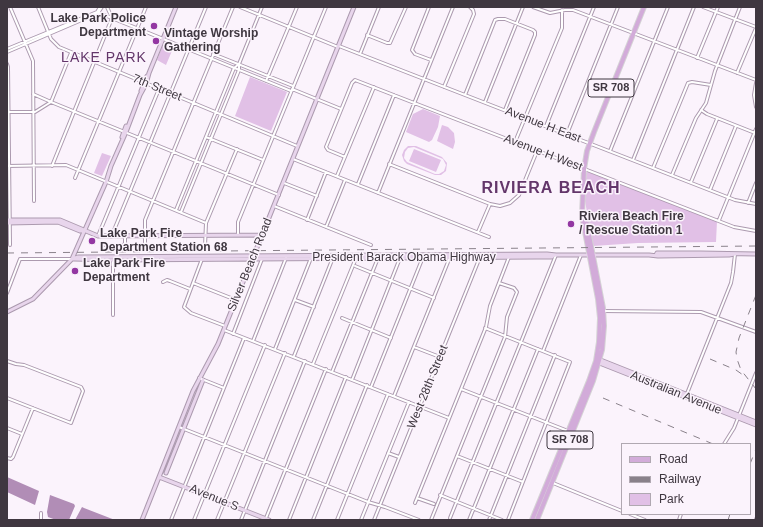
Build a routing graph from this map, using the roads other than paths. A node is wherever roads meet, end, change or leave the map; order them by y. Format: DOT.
graph roads {
  1 [pos="10,7"];
  2 [pos="38,7"];
  3 [pos="101,7"];
  4 [pos="107,7"];
  5 [pos="146,7"];
  6 [pos="176,7"];
  7 [pos="206,7"];
  8 [pos="233,7"];
  9 [pos="240,7"];
  10 [pos="262,7"];
  11 [pos="296,7"];
  12 [pos="326,7"];
  13 [pos="354,7"];
  14 [pos="379,7"];
  15 [pos="406,7"];
  16 [pos="429,7"];
  17 [pos="453,7"];
  18 [pos="470,7"];
  19 [pos="523,7"];
  20 [pos="533,7"];
  21 [pos="594,7"];
  22 [pos="618,7"];
  23 [pos="644,7"];
  24 [pos="668,7"];
  25 [pos="694,7"];
  26 [pos="703,7"];
  27 [pos="718,7"];
  28 [pos="740,7"];
  29 [pos="562,10"];
  30 [pos="97,12"];
  31 [pos="716,12"];
  32 [pos="259,15"];
  33 [pos="590,17"];
  34 [pos="112,18"];
  35 [pos="736,20"];
  36 [pos="516,24"];
  37 [pos="611,25"];
  38 [pos="288,27"];
  39 [pos="756,27"];
  40 [pos="137,28"];
  41 [pos="48,33"];
  42 [pos="633,33"];
  43 [pos="367,35"];
  44 [pos="313,37"];
  45 [pos="163,39"];
  46 [pos="654,41"];
  47 [pos="25,43"];
  48 [pos="338,46"];
  49 [pos="189,49"];
  50 [pos="7,50"];
  51 [pos="677,50"];
  52 [pos="71,53"];
  53 [pos="213,54"];
  54 [pos="360,54"];
  55 [pos="211,58"];
  56 [pos="697,58"];
  57 [pos="431,60"];
  58 [pos="94,62"];
  59 [pos="7,64"];
  60 [pos="239,64"];
  61 [pos="717,65"];
  62 [pos="234,68"];
  63 [pos="239,70"];
  64 [pos="119,72"];
  65 [pos="737,73"];
  66 [pos="268,76"];
  67 [pos="424,79"];
  68 [pos="266,81"];
  69 [pos="756,82"];
  70 [pos="145,83"];
  71 [pos="711,85"];
  72 [pos="374,87"];
  73 [pos="444,87"];
  74 [pos="159,88"];
  75 [pos="292,89"];
  76 [pos="755,92"];
  77 [pos="170,93"];
  78 [pos="33,94"];
  79 [pos="394,94"];
  80 [pos="465,94"];
  81 [pos="317,99"];
  82 [pos="51,102"];
  83 [pos="414,102"];
  84 [pos="485,102"];
  85 [pos="193,103"];
  86 [pos="756,107"];
  87 [pos="341,109"];
  88 [pos="505,110"];
  89 [pos="701,110"];
  90 [pos="74,111"];
  91 [pos="8,112"];
  92 [pos="33,112"];
  93 [pos="216,112"];
  94 [pos="221,114"];
  95 [pos="525,118"];
  96 [pos="717,119"];
  97 [pos="99,122"];
  98 [pos="546,126"];
  99 [pos="736,126"];
  100 [pos="756,129"];
  101 [pos="125,132"];
  102 [pos="755,133"];
  103 [pos="567,134"];
  104 [pos="273,136"];
  105 [pos="206,137"];
  106 [pos="139,138"];
  107 [pos="211,139"];
  108 [pos="515,142"];
  109 [pos="150,143"];
  110 [pos="590,143"];
  111 [pos="298,146"];
  112 [pos="237,149"];
  113 [pos="537,150"];
  114 [pos="610,151"];
  115 [pos="173,152"];
  116 [pos="345,157"];
  117 [pos="294,159"];
  118 [pos="263,160"];
  119 [pos="633,160"];
  120 [pos="196,162"];
  121 [pos="201,164"];
  122 [pos="389,164"];
  123 [pos="8,166"];
  124 [pos="34,166"];
  125 [pos="52,166"];
  126 [pos="653,168"];
  127 [pos="584,169"];
  128 [pos="79,170"];
  129 [pos="326,172"];
  130 [pos="227,174"];
  131 [pos="672,175"];
  132 [pos="337,176"];
  133 [pos="75,178"];
  134 [pos="345,180"];
  135 [pos="105,181"];
  136 [pos="691,182"];
  137 [pos="756,182"];
  138 [pos="284,183"];
  139 [pos="358,184"];
  140 [pos="253,185"];
  141 [pos="118,187"];
  142 [pos="710,190"];
  143 [pos="130,192"];
  144 [pos="378,193"];
  145 [pos="279,195"];
  146 [pos="317,196"];
  147 [pos="728,197"];
  148 [pos="34,201"];
  149 [pos="153,201"];
  150 [pos="748,203"];
  151 [pos="490,204"];
  152 [pos="756,204"];
  153 [pos="274,206"];
  154 [pos="176,210"];
  155 [pos="181,212"];
  156 [pos="307,220"];
  157 [pos="8,221"];
  158 [pos="718,221"];
  159 [pos="206,223"];
  160 [pos="326,227"];
  161 [pos="84,231"];
  162 [pos="756,231"];
  163 [pos="478,232"];
  164 [pos="263,234"];
  165 [pos="205,235"];
  166 [pos="238,235"];
  167 [pos="98,236"];
  168 [pos="112,236"];
  169 [pos="125,236"];
  170 [pos="145,236"];
  171 [pos="489,236"];
  172 [pos="10,245"];
  173 [pos="371,245"];
  174 [pos="205,246"];
  175 [pos="145,247"];
  176 [pos="102,248"];
  177 [pos="735,254"];
  178 [pos="756,254"];
  179 [pos="480,255"];
  180 [pos="555,255"];
  181 [pos="581,255"];
  182 [pos="591,255"];
  183 [pos="356,256"];
  184 [pos="379,256"];
  185 [pos="401,256"];
  186 [pos="423,256"];
  187 [pos="451,256"];
  188 [pos="510,256"];
  189 [pos="253,257"];
  190 [pos="286,257"];
  191 [pos="312,257"];
  192 [pos="334,257"];
  193 [pos="202,258"];
  194 [pos="72,259"];
  195 [pos="113,259"];
  196 [pos="262,259"];
  197 [pos="355,266"];
  198 [pos="372,274"];
  199 [pos="391,281"];
  200 [pos="163,282"];
  201 [pos="499,282"];
  202 [pos="193,283"];
  203 [pos="190,289"];
  204 [pos="410,289"];
  205 [pos="7,293"];
  206 [pos="434,298"];
  207 [pos="236,300"];
  208 [pos="295,300"];
  209 [pos="599,305"];
  210 [pos="314,307"];
  211 [pos="7,312"];
  212 [pos="604,312"];
  213 [pos="113,315"];
  214 [pos="717,317"];
  215 [pos="342,318"];
  216 [pos="352,322"];
  217 [pos="225,328"];
  218 [pos="485,328"];
  219 [pos="372,330"];
  220 [pos="756,332"];
  221 [pos="233,334"];
  222 [pos="505,336"];
  223 [pos="244,338"];
  224 [pos="391,338"];
  225 [pos="253,341"];
  226 [pos="521,342"];
  227 [pos="265,345"];
  228 [pos="414,347"];
  229 [pos="275,349"];
  230 [pos="538,349"];
  231 [pos="543,351"];
  232 [pos="284,353"];
  233 [pos="555,355"];
  234 [pos="294,356"];
  235 [pos="440,357"];
  236 [pos="598,360"];
  237 [pos="7,361"];
  238 [pos="305,361"];
  239 [pos="313,364"];
  240 [pos="326,369"];
  241 [pos="332,372"];
  242 [pos="756,373"];
  243 [pos="346,377"];
  244 [pos="199,378"];
  245 [pos="204,380"];
  246 [pos="352,380"];
  247 [pos="367,385"];
  248 [pos="371,387"];
  249 [pos="224,388"];
  250 [pos="461,389"];
  251 [pos="388,394"];
  252 [pos="394,396"];
  253 [pos="480,396"];
  254 [pos="686,396"];
  255 [pos="7,398"];
  256 [pos="409,402"];
  257 [pos="497,403"];
  258 [pos="420,406"];
  259 [pos="33,408"];
  260 [pos="514,410"];
  261 [pos="530,416"];
  262 [pos="739,417"];
  263 [pos="449,418"];
  264 [pos="756,422"];
  265 [pos="547,423"];
  266 [pos="756,425"];
  267 [pos="179,427"];
  268 [pos="7,428"];
  269 [pos="184,429"];
  270 [pos="571,432"];
  271 [pos="22,434"];
  272 [pos="204,437"];
  273 [pos="725,443"];
  274 [pos="224,445"];
  275 [pos="244,453"];
  276 [pos="388,453"];
  277 [pos="456,455"];
  278 [pos="399,457"];
  279 [pos="7,458"];
  280 [pos="265,461"];
  281 [pos="473,462"];
  282 [pos="490,468"];
  283 [pos="286,469"];
  284 [pos="166,473"];
  285 [pos="506,475"];
  286 [pos="159,477"];
  287 [pos="306,477"];
  288 [pos="523,482"];
  289 [pos="550,483"];
  290 [pos="327,485"];
  291 [pos="184,487"];
  292 [pos="347,493"];
  293 [pos="204,495"];
  294 [pos="440,496"];
  295 [pos="417,498"];
  296 [pos="224,502"];
  297 [pos="368,502"];
  298 [pos="457,502"];
  299 [pos="414,503"];
  300 [pos="434,504"];
  301 [pos="380,505"];
  302 [pos="473,509"];
  303 [pos="245,511"];
  304 [pos="621,511"];
  305 [pos="41,513"];
  306 [pos="490,515"];
  307 [pos="632,515"];
  308 [pos="450,518"];
  309 [pos="41,520"];
  310 [pos="142,520"];
  311 [pos="171,520"];
  312 [pos="194,520"];
  313 [pos="217,520"];
  314 [pos="241,520"];
  315 [pos="266,520"];
  316 [pos="288,520"];
  317 [pos="313,520"];
  318 [pos="337,520"];
  319 [pos="361,520"];
  320 [pos="374,520"];
  321 [pos="419,520"];
  322 [pos="430,520"];
  323 [pos="469,520"];
  324 [pos="488,520"];
  325 [pos="502,520"];
  326 [pos="508,520"];
  327 [pos="532,520"];
  328 [pos="537,520"];
  329 [pos="645,520"];
  1 -- 47 [label="street"];
  2 -- 41 [label="street, 7th Street"];
  3 -- 30 [label="street"];
  4 -- 34 [label="street"];
  5 -- 40 [label="street"];
  6 -- 45 [label="street"];
  7 -- 49 [label="street"];
  8 -- 53 [label="street"];
  9 -- 32 [label="street, Avenue H East"];
  10 -- 32 [label="street"];
  11 -- 38 [label="street"];
  12 -- 44 [label="street"];
  13 -- 48 [label="street, Silver Beach Road"];
  14 -- 43 [label="street"];
  15 -- 43 [label="street"];
  16 -- 57 [label="street"];
  17 -- 57 [label="street"];
  18 -- 73 [label="street"];
  19 -- 36 [label="street"];
  20 -- 29 [label="street"];
  21 -- 33 [label="street"];
  22 -- 37 [label="street"];
  23 -- 42 [label="main road, SR 708"];
  24 -- 46 [label="street"];
  25 -- 51 [label="street"];
  26 -- 31 [label="street"];
  27 -- 31 [label="street"];
  28 -- 35 [label="street"];
  29 -- 33 [label="street"];
  29 -- 95 [label="street"];
  30 -- 34 [label="street"];
  30 -- 41 [label="street"];
  31 -- 35 [label="street"];
  31 -- 56 [label="street"];
  32 -- 38 [label="street, Avenue H East"];
  32 -- 60 [label="street"];
  33 -- 37 [label="street"];
  33 -- 98 [label="street"];
  34 -- 40 [label="street"];
  34 -- 58 [label="street"];
  35 -- 39 [label="street"];
  35 -- 61 [label="street"];
  36 -- 80 [label="street"];
  36 -- 84 [label="street"];
  36 -- 88 [label="street"];
  37 -- 42 [label="street"];
  37 -- 103 [label="street"];
  38 -- 44 [label="street, Avenue H East"];
  38 -- 66 [label="street"];
  39 -- 65 [label="street"];
  40 -- 45 [label="street"];
  40 -- 64 [label="street"];
  41 -- 47 [label="street"];
  41 -- 52 [label="street, 7th Street"];
  42 -- 46 [label="street"];
  42 -- 110 [label="main road, SR 708"];
  43 -- 54 [label="street"];
  44 -- 48 [label="street, Avenue H East"];
  44 -- 75 [label="street"];
  45 -- 49 [label="street"];
  45 -- 70 [label="street"];
  46 -- 51 [label="street"];
  46 -- 114 [label="street"];
  47 -- 50 [label="street"];
  47 -- 78 [label="street"];
  48 -- 54 [label="street, Avenue H East"];
  48 -- 81 [label="street, Silver Beach Road"];
  49 -- 55 [label="street"];
  49 -- 77 [label="street"];
  51 -- 56 [label="street"];
  51 -- 119 [label="street"];
  52 -- 58 [label="street, 7th Street"];
  52 -- 82 [label="street"];
  53 -- 55 [label="street"];
  53 -- 60 [label="street"];
  54 -- 67 [label="street, Avenue H East"];
  55 -- 62 [label="street"];
  55 -- 85 [label="street"];
  56 -- 61 [label="street"];
  57 -- 67 [label="street"];
  58 -- 64 [label="street, 7th Street"];
  58 -- 90 [label="street"];
  59 -- 91 [label="street"];
  60 -- 62 [label="street"];
  60 -- 63 [label="street"];
  60 -- 66 [label="street"];
  61 -- 65 [label="street"];
  61 -- 71 [label="street"];
  62 -- 63 [label="street"];
  62 -- 93 [label="street"];
  63 -- 68 [label="street"];
  63 -- 94 [label="street"];
  64 -- 70 [label="street, 7th Street"];
  64 -- 97 [label="street"];
  65 -- 69 [label="street"];
  66 -- 68 [label="street"];
  66 -- 75 [label="street"];
  67 -- 73 [label="street, Avenue H East"];
  67 -- 83 [label="street"];
  68 -- 75 [label="street"];
  69 -- 76 [label="street"];
  70 -- 74 [label="street, 7th Street"];
  70 -- 101 [label="street"];
  71 -- 89 [label="street"];
  71 -- 126 [label="street"];
  72 -- 79 [label="street, Avenue H West"];
  72 -- 87 [label="street, Avenue H West"];
  72 -- 116 [label="street"];
  73 -- 80 [label="street, Avenue H East"];
  74 -- 77 [label="street, 7th Street"];
  74 -- 106 [label="street"];
  75 -- 81 [label="street"];
  75 -- 104 [label="street"];
  76 -- 86 [label="street"];
  77 -- 85 [label="street, 7th Street"];
  77 -- 109 [label="street"];
  78 -- 82 [label="street"];
  78 -- 92 [label="street"];
  79 -- 83 [label="street, Avenue H West"];
  79 -- 139 [label="street"];
  80 -- 84 [label="street, Avenue H East"];
  81 -- 87 [label="street"];
  81 -- 111 [label="street, Silver Beach Road"];
  82 -- 90 [label="street"];
  82 -- 92 [label="street"];
  83 -- 108 [label="street, Avenue H West"];
  83 -- 122 [label="street"];
  84 -- 88 [label="street, Avenue H East"];
  85 -- 93 [label="street, 7th Street"];
  85 -- 115 [label="street"];
  87 -- 116 [label="street"];
  88 -- 95 [label="street, Avenue H East"];
  89 -- 96 [label="street"];
  89 -- 131 [label="street"];
  90 -- 97 [label="street"];
  90 -- 125 [label="street"];
  91 -- 92 [label="street"];
  91 -- 123 [label="street"];
  92 -- 124 [label="street"];
  93 -- 94 [label="street, 7th Street"];
  93 -- 105 [label="street"];
  94 -- 104 [label="street, 7th Street"];
  94 -- 107 [label="street"];
  95 -- 98 [label="street, Avenue H East"];
  95 -- 108 [label="street"];
  96 -- 99 [label="street"];
  96 -- 136 [label="street"];
  97 -- 101 [label="street"];
  97 -- 128 [label="street"];
  98 -- 103 [label="street, Avenue H East"];
  99 -- 102 [label="street"];
  99 -- 142 [label="street"];
  100 -- 102 [label="street"];
  101 -- 106 [label="street"];
  101 -- 135 [label="street"];
  102 -- 147 [label="street"];
  103 -- 110 [label="street, Avenue H East"];
  104 -- 111 [label="street, 7th Street"];
  104 -- 118 [label="street"];
  105 -- 107 [label="street"];
  105 -- 120 [label="street"];
  106 -- 109 [label="street"];
  106 -- 141 [label="street"];
  107 -- 112 [label="street"];
  107 -- 121 [label="street"];
  108 -- 113 [label="street, Avenue H West"];
  109 -- 115 [label="street"];
  109 -- 143 [label="street"];
  110 -- 114 [label="street, Avenue H East"];
  110 -- 127 [label="main road, SR 708"];
  111 -- 117 [label="street, Silver Beach Road"];
  112 -- 118 [label="street"];
  112 -- 130 [label="street"];
  113 -- 127 [label="street, Avenue H West"];
  113 -- 151 [label="street"];
  114 -- 119 [label="street, Avenue H East"];
  115 -- 120 [label="street"];
  115 -- 149 [label="street"];
  116 -- 132 [label="street"];
  117 -- 129 [label="street"];
  117 -- 138 [label="street, Silver Beach Road"];
  118 -- 140 [label="street"];
  119 -- 126 [label="street, Avenue H East"];
  120 -- 121 [label="street"];
  120 -- 154 [label="street"];
  121 -- 130 [label="street"];
  121 -- 155 [label="street"];
  122 -- 144 [label="street"];
  122 -- 151 [label="street"];
  123 -- 124 [label="street"];
  123 -- 157 [label="street"];
  124 -- 125 [label="street"];
  124 -- 148 [label="street"];
  125 -- 128 [label="street"];
  126 -- 131 [label="street, Avenue H East"];
  127 -- 158 [label="street, Avenue H West"];
  127 -- 182 [label="main road, SR 708"];
  128 -- 133 [label="street"];
  128 -- 135 [label="street"];
  129 -- 132 [label="street"];
  129 -- 146 [label="street"];
  130 -- 140 [label="street"];
  130 -- 159 [label="street"];
  131 -- 136 [label="street, Avenue H East"];
  132 -- 134 [label="street"];
  134 -- 139 [label="street"];
  134 -- 160 [label="street"];
  135 -- 141 [label="street"];
  135 -- 161 [label="street"];
  136 -- 142 [label="street, Avenue H East"];
  137 -- 150 [label="street"];
  138 -- 145 [label="street, Silver Beach Road"];
  138 -- 146 [label="street"];
  139 -- 144 [label="street"];
  140 -- 145 [label="street"];
  140 -- 166 [label="street"];
  141 -- 143 [label="street"];
  141 -- 167 [label="street"];
  142 -- 147 [label="street, Avenue H East"];
  143 -- 149 [label="street"];
  143 -- 168 [label="street"];
  144 -- 163 [label="street"];
  145 -- 153 [label="street, Silver Beach Road"];
  146 -- 156 [label="street"];
  147 -- 150 [label="street, Avenue H East"];
  147 -- 158 [label="street"];
  149 -- 154 [label="street"];
  149 -- 170 [label="street"];
  150 -- 152 [label="street, Avenue H East"];
  151 -- 163 [label="street"];
  153 -- 156 [label="street"];
  153 -- 164 [label="street, Silver Beach Road"];
  154 -- 155 [label="street"];
  155 -- 159 [label="street"];
  156 -- 160 [label="street"];
  157 -- 161 [label="street"];
  157 -- 172 [label="street"];
  158 -- 162 [label="street, Avenue H West"];
  159 -- 165 [label="street"];
  160 -- 173 [label="street"];
  161 -- 167 [label="street"];
  161 -- 194 [label="street"];
  163 -- 171 [label="street"];
  164 -- 166 [label="street"];
  164 -- 189 [label="street, Silver Beach Road"];
  165 -- 166 [label="street"];
  165 -- 170 [label="street"];
  165 -- 174 [label="street"];
  167 -- 168 [label="street"];
  168 -- 169 [label="street"];
  169 -- 170 [label="street"];
  169 -- 176 [label="street"];
  170 -- 175 [label="street"];
  177 -- 178 [label="street, President Barack Obama Highway"];
  177 -- 182 [label="street, President Barack Obama Highway"];
  177 -- 214 [label="street"];
  179 -- 187 [label="street, President Barack Obama Highway"];
  179 -- 188 [label="street, President Barack Obama Highway"];
  179 -- 235 [label="street, West 28th Street"];
  180 -- 181 [label="street, President Barack Obama Highway"];
  180 -- 188 [label="street, President Barack Obama Highway"];
  180 -- 226 [label="street"];
  181 -- 182 [label="street, President Barack Obama Highway"];
  181 -- 231 [label="street"];
  182 -- 209 [label="main road, SR 708"];
  182 -- 212 [label="main road, SR 708"];
  183 -- 184 [label="street, President Barack Obama Highway"];
  183 -- 192 [label="street, President Barack Obama Highway"];
  183 -- 239 [label="street"];
  184 -- 185 [label="street, President Barack Obama Highway"];
  184 -- 198 [label="street"];
  185 -- 186 [label="street, President Barack Obama Highway"];
  185 -- 199 [label="street"];
  186 -- 187 [label="street, President Barack Obama Highway"];
  186 -- 204 [label="street"];
  187 -- 206 [label="street"];
  188 -- 201 [label="street"];
  189 -- 190 [label="street, President Barack Obama Highway"];
  189 -- 193 [label="street"];
  189 -- 196 [label="street, President Barack Obama Highway"];
  189 -- 207 [label="street, Silver Beach Road"];
  190 -- 191 [label="street, President Barack Obama Highway"];
  190 -- 196 [label="street, President Barack Obama Highway"];
  190 -- 225 [label="street"];
  191 -- 192 [label="street, President Barack Obama Highway"];
  191 -- 208 [label="street"];
  192 -- 210 [label="street"];
  193 -- 195 [label="street"];
  193 -- 202 [label="street"];
  194 -- 195 [label="street"];
  194 -- 205 [label="street"];
  194 -- 211 [label="street"];
  195 -- 213 [label="street"];
  196 -- 221 [label="street"];
  197 -- 198 [label="street"];
  198 -- 199 [label="street"];
  198 -- 216 [label="street"];
  199 -- 204 [label="street"];
  199 -- 219 [label="street"];
  200 -- 203 [label="street"];
  201 -- 218 [label="street"];
  201 -- 222 [label="street"];
  202 -- 203 [label="street"];
  202 -- 207 [label="street"];
  203 -- 217 [label="street"];
  204 -- 206 [label="street"];
  204 -- 224 [label="street"];
  206 -- 228 [label="street"];
  207 -- 217 [label="street, Silver Beach Road"];
  208 -- 210 [label="street"];
  208 -- 229 [label="street"];
  209 -- 212 [label="street"];
  209 -- 236 [label="main road, SR 708"];
  210 -- 234 [label="street"];
  212 -- 214 [label="street"];
  212 -- 236 [label="main road, SR 708"];
  214 -- 220 [label="street"];
  214 -- 254 [label="street"];
  215 -- 216 [label="street"];
  216 -- 219 [label="street"];
  216 -- 241 [label="street"];
  217 -- 221 [label="street"];
  217 -- 244 [label="street, Silver Beach Road"];
  218 -- 222 [label="street"];
  218 -- 250 [label="street"];
  219 -- 224 [label="street"];
  219 -- 246 [label="street"];
  221 -- 223 [label="street"];
  222 -- 226 [label="street"];
  222 -- 253 [label="street"];
  223 -- 225 [label="street"];
  223 -- 249 [label="street"];
  224 -- 248 [label="street"];
  225 -- 227 [label="street"];
  226 -- 230 [label="street"];
  226 -- 257 [label="street"];
  227 -- 229 [label="street"];
  227 -- 274 [label="street"];
  228 -- 235 [label="street"];
  228 -- 252 [label="street"];
  229 -- 232 [label="street"];
  230 -- 231 [label="street"];
  230 -- 260 [label="street"];
  231 -- 233 [label="street"];
  232 -- 234 [label="street"];
  232 -- 275 [label="street"];
  233 -- 261 [label="street"];
  233 -- 265 [label="street"];
  234 -- 238 [label="street"];
  235 -- 258 [label="street, West 28th Street"];
  236 -- 254 [label="street, Australian Avenue"];
  236 -- 270 [label="main road, SR 708"];
  237 -- 259 [label="street"];
  238 -- 239 [label="street"];
  238 -- 280 [label="street"];
  239 -- 240 [label="street"];
  240 -- 241 [label="street"];
  240 -- 283 [label="street"];
  241 -- 243 [label="street"];
  242 -- 262 [label="street"];
  243 -- 246 [label="street"];
  243 -- 287 [label="street"];
  244 -- 245 [label="street"];
  244 -- 267 [label="street, Silver Beach Road"];
  245 -- 249 [label="street"];
  245 -- 269 [label="street"];
  246 -- 247 [label="street"];
  247 -- 248 [label="street"];
  247 -- 290 [label="street"];
  248 -- 251 [label="street"];
  249 -- 272 [label="street"];
  250 -- 253 [label="street"];
  250 -- 263 [label="street"];
  251 -- 252 [label="street"];
  251 -- 292 [label="street"];
  252 -- 256 [label="street"];
  253 -- 257 [label="street"];
  253 -- 277 [label="street"];
  254 -- 262 [label="street, Australian Avenue"];
  255 -- 259 [label="street"];
  256 -- 258 [label="street"];
  256 -- 276 [label="street"];
  257 -- 260 [label="street"];
  257 -- 281 [label="street"];
  258 -- 263 [label="street"];
  258 -- 278 [label="street, West 28th Street"];
  259 -- 271 [label="street"];
  260 -- 261 [label="street"];
  260 -- 282 [label="street"];
  261 -- 265 [label="street"];
  261 -- 285 [label="street"];
  262 -- 264 [label="street, Australian Avenue"];
  262 -- 266 [label="street, Australian Avenue"];
  262 -- 273 [label="street"];
  263 -- 295 [label="street"];
  265 -- 270 [label="street"];
  265 -- 288 [label="street"];
  267 -- 269 [label="street"];
  267 -- 286 [label="street, Silver Beach Road"];
  268 -- 271 [label="street"];
  269 -- 272 [label="street"];
  269 -- 284 [label="street"];
  270 -- 289 [label="main road, SR 708"];
  270 -- 289 [label="main road, SR 708"];
  271 -- 279 [label="street"];
  272 -- 274 [label="street"];
  272 -- 291 [label="street"];
  274 -- 275 [label="street"];
  274 -- 293 [label="street"];
  275 -- 280 [label="street"];
  275 -- 296 [label="street"];
  276 -- 278 [label="street"];
  276 -- 297 [label="street"];
  277 -- 281 [label="street"];
  277 -- 294 [label="street"];
  278 -- 301 [label="street, West 28th Street"];
  280 -- 283 [label="street"];
  280 -- 303 [label="street"];
  281 -- 282 [label="street"];
  281 -- 298 [label="street"];
  282 -- 285 [label="street"];
  282 -- 302 [label="street"];
  283 -- 287 [label="street"];
  283 -- 315 [label="street"];
  285 -- 288 [label="street"];
  285 -- 306 [label="street"];
  286 -- 291 [label="street, Avenue S"];
  286 -- 310 [label="street, Silver Beach Road"];
  287 -- 290 [label="street"];
  287 -- 316 [label="street"];
  288 -- 326 [label="street"];
  289 -- 304 [label="street"];
  289 -- 327 [label="main road, SR 708"];
  289 -- 328 [label="main road"];
  290 -- 292 [label="street"];
  290 -- 317 [label="street"];
  291 -- 293 [label="street, Avenue S"];
  291 -- 311 [label="street"];
  292 -- 297 [label="street"];
  292 -- 318 [label="street"];
  293 -- 296 [label="street, Avenue S"];
  293 -- 312 [label="street"];
  294 -- 298 [label="street"];
  294 -- 322 [label="street"];
  295 -- 299 [label="street"];
  295 -- 300 [label="street"];
  296 -- 303 [label="street, Avenue S"];
  296 -- 313 [label="street"];
  297 -- 301 [label="street"];
  297 -- 319 [label="street"];
  298 -- 302 [label="street"];
  298 -- 308 [label="street"];
  301 -- 320 [label="street, West 28th Street"];
  301 -- 321 [label="street"];
  302 -- 306 [label="street"];
  302 -- 323 [label="street"];
  303 -- 314 [label="street"];
  303 -- 315 [label="street, Avenue S"];
  305 -- 309 [label="street"];
  306 -- 324 [label="street"];
  306 -- 325 [label="street"];
  307 -- 329 [label="street"];
}
